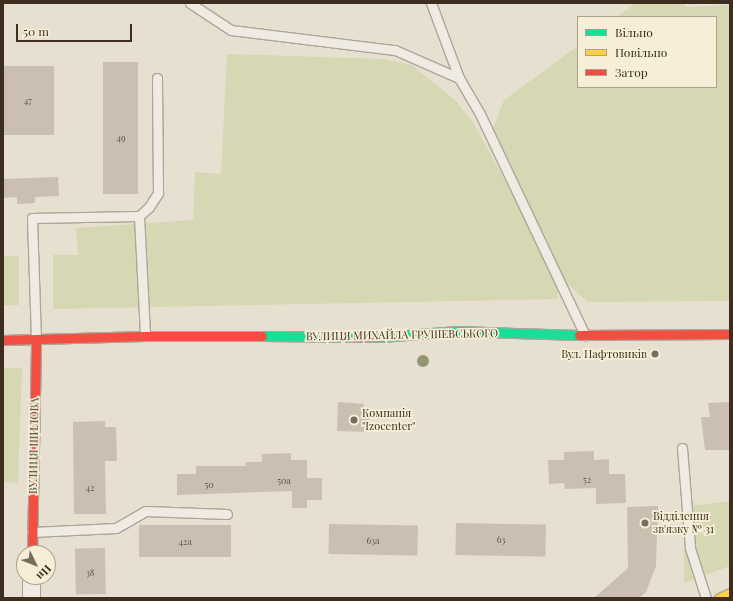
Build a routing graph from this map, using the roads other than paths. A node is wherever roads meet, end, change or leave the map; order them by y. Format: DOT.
graph roads {
  1 [pos="190,3"];
  2 [pos="431,3"];
  3 [pos="157,78"];
  4 [pos="459,78"];
  5 [pos="139,216"];
  6 [pos="585,334"];
  7 [pos="730,334"];
  8 [pos="145,336"];
  9 [pos="36,339"];
  10 [pos="3,340"];
  11 [pos="682,448"];
  12 [pos="227,514"];
  13 [pos="32,532"];
  14 [pos="32,545"];
  15 [pos="31,585"];
  16 [pos="730,593"];
  17 [pos="31,598"];
  18 [pos="706,598"];
  19 [pos="719,598"];
  1 -- 4 [label="lane"];
  2 -- 4 [label="lane"];
  3 -- 5 [label="lane"];
  4 -- 6 [label="lane"];
  5 -- 8 [label="lane"];
  5 -- 9 [label="lane"];
  6 -- 7 [label="main road, ВУЛИЦЯ МИХАЙЛА ГРУШЕВСЬКОГО"];
  6 -- 8 [label="main road, ВУЛИЦЯ МИХАЙЛА ГРУШЕВСЬКОГО"];
  8 -- 9 [label="main road, ВУЛИЦЯ МИХАЙЛА ГРУШЕВСЬКОГО"];
  9 -- 10 [label="main road, ВУЛИЦЯ МИХАЙЛА ГРУШЕВСЬКОГО"];
  9 -- 13 [label="main road, ВУЛИЦЯ ШИЛОВА"];
  11 -- 18 [label="lane"];
  12 -- 13 [label="lane"];
  13 -- 14 [label="main road, ВУЛИЦЯ ШИЛОВА"];
  15 -- 17 [label="street"];
  16 -- 19 [label="main road"];
}
